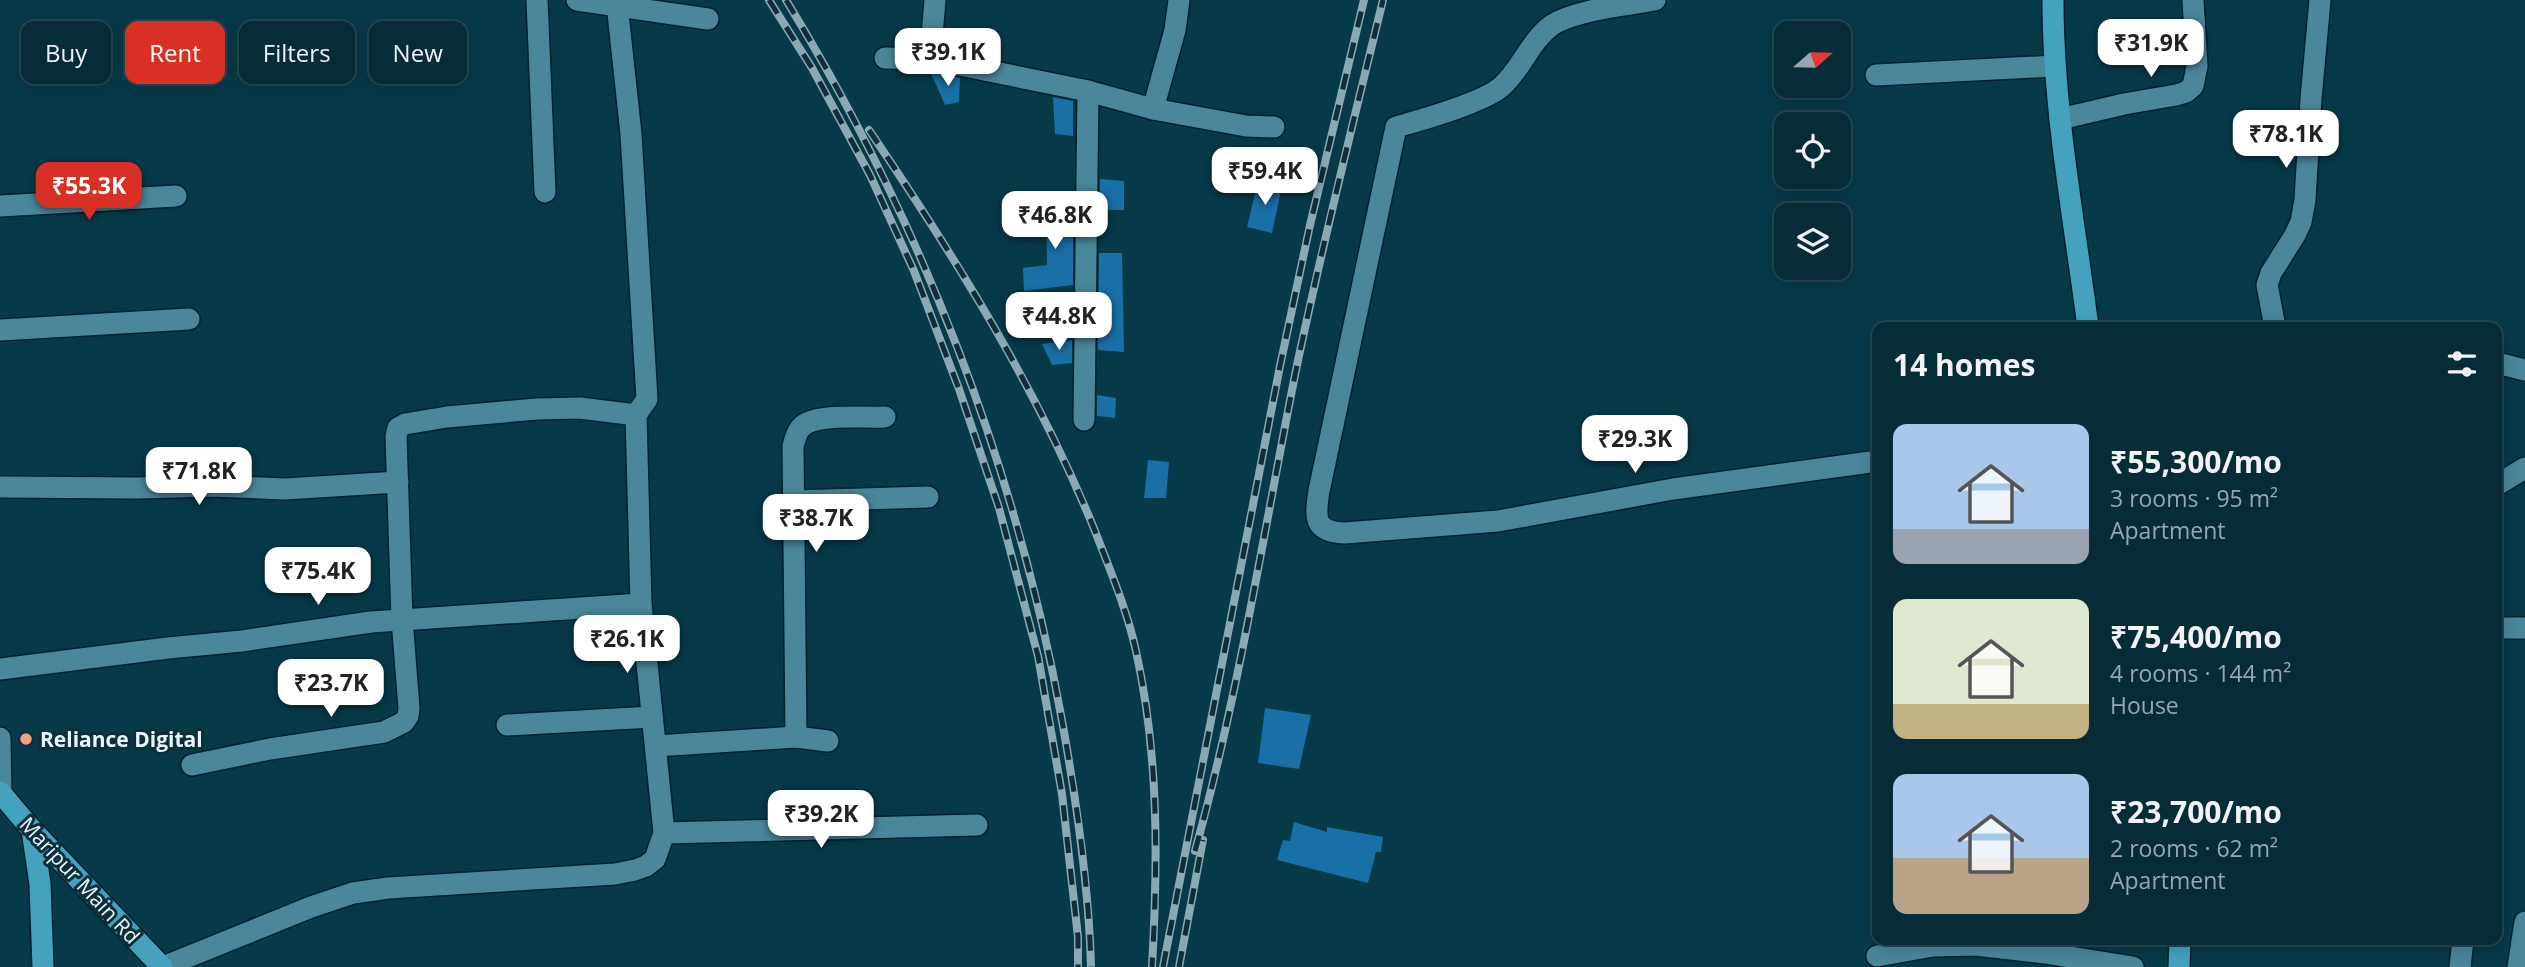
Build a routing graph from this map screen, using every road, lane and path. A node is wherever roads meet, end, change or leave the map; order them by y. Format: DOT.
graph roads {
  1 [pos="537,0"];
  2 [pos="577,0"];
  3 [pos="935,0"];
  4 [pos="1179,0"];
  5 [pos="1655,0"];
  6 [pos="2053,0"];
  7 [pos="2193,0"];
  8 [pos="2320,0"];
  9 [pos="617,4"];
  10 [pos="708,19"];
  11 [pos="885,58"];
  12 [pos="930,59"];
  13 [pos="2055,66"];
  14 [pos="1876,75"];
  15 [pos="1088,91"];
  16 [pos="1153,109"];
  17 [pos="2060,119"];
  18 [pos="1274,127"];
  19 [pos="545,192"];
  20 [pos="176,196"];
  21 [pos="0,206"];
  22 [pos="189,319"];
  23 [pos="2087,322"];
  24 [pos="2274,322"];
  25 [pos="0,330"];
  26 [pos="2502,364"];
  27 [pos="2525,370"];
  28 [pos="636,415"];
  29 [pos="886,417"];
  30 [pos="1084,420"];
  31 [pos="1872,462"];
  32 [pos="2525,468"];
  33 [pos="397,482"];
  34 [pos="2502,482"];
  35 [pos="0,487"];
  36 [pos="929,497"];
  37 [pos="794,501"];
  38 [pos="641,604"];
  39 [pos="402,619"];
  40 [pos="2502,628"];
  41 [pos="2525,628"];
  42 [pos="0,668"];
  43 [pos="652,717"];
  44 [pos="508,725"];
  45 [pos="796,737"];
  46 [pos="0,738"];
  47 [pos="828,741"];
  48 [pos="656,746"];
  49 [pos="192,765"];
  50 [pos="1,793"];
  51 [pos="977,825"];
  52 [pos="32,830"];
  53 [pos="664,833"];
  54 [pos="2525,922"];
  55 [pos="2180,945"];
  56 [pos="2462,945"];
  57 [pos="1877,956"];
  58 [pos="43,967"];
  59 [pos="162,967"];
  60 [pos="2133,967"];
  61 [pos="2179,967"];
  62 [pos="2460,967"];
  63 [pos="2518,967"];
  1 -- 19 [label="street"];
  2 -- 9 [label="street"];
  3 -- 12 [label="street"];
  4 -- 16 [label="street"];
  5 -- 31 [label="street"];
  6 -- 13 [label="main road"];
  7 -- 17 [label="street"];
  8 -- 24 [label="street"];
  9 -- 10 [label="street"];
  9 -- 28 [label="street"];
  11 -- 12 [label="street"];
  12 -- 15 [label="street"];
  13 -- 14 [label="street"];
  13 -- 17 [label="main road"];
  15 -- 16 [label="street"];
  15 -- 30 [label="street"];
  16 -- 18 [label="street"];
  17 -- 23 [label="main road"];
  20 -- 21 [label="street"];
  22 -- 25 [label="street"];
  26 -- 27 [label="street"];
  28 -- 33 [label="street"];
  28 -- 38 [label="street"];
  29 -- 37 [label="street"];
  32 -- 34 [label="street"];
  33 -- 35 [label="street"];
  33 -- 39 [label="street"];
  36 -- 37 [label="street"];
  37 -- 45 [label="street"];
  38 -- 39 [label="street"];
  38 -- 43 [label="street"];
  39 -- 42 [label="street"];
  39 -- 49 [label="street"];
  40 -- 41 [label="street"];
  43 -- 44 [label="street"];
  43 -- 48 [label="street"];
  45 -- 47 [label="street"];
  45 -- 48 [label="street"];
  46 -- 50 [label="street"];
  48 -- 53 [label="street"];
  50 -- 52 [label="main road, Maripur Main Rd"];
  51 -- 53 [label="street"];
  52 -- 58 [label="main road"];
  52 -- 59 [label="main road, Maripur Main Rd"];
  53 -- 59 [label="street"];
  54 -- 63 [label="street"];
  55 -- 61 [label="main road"];
  56 -- 62 [label="street"];
  57 -- 60 [label="street"];
}
